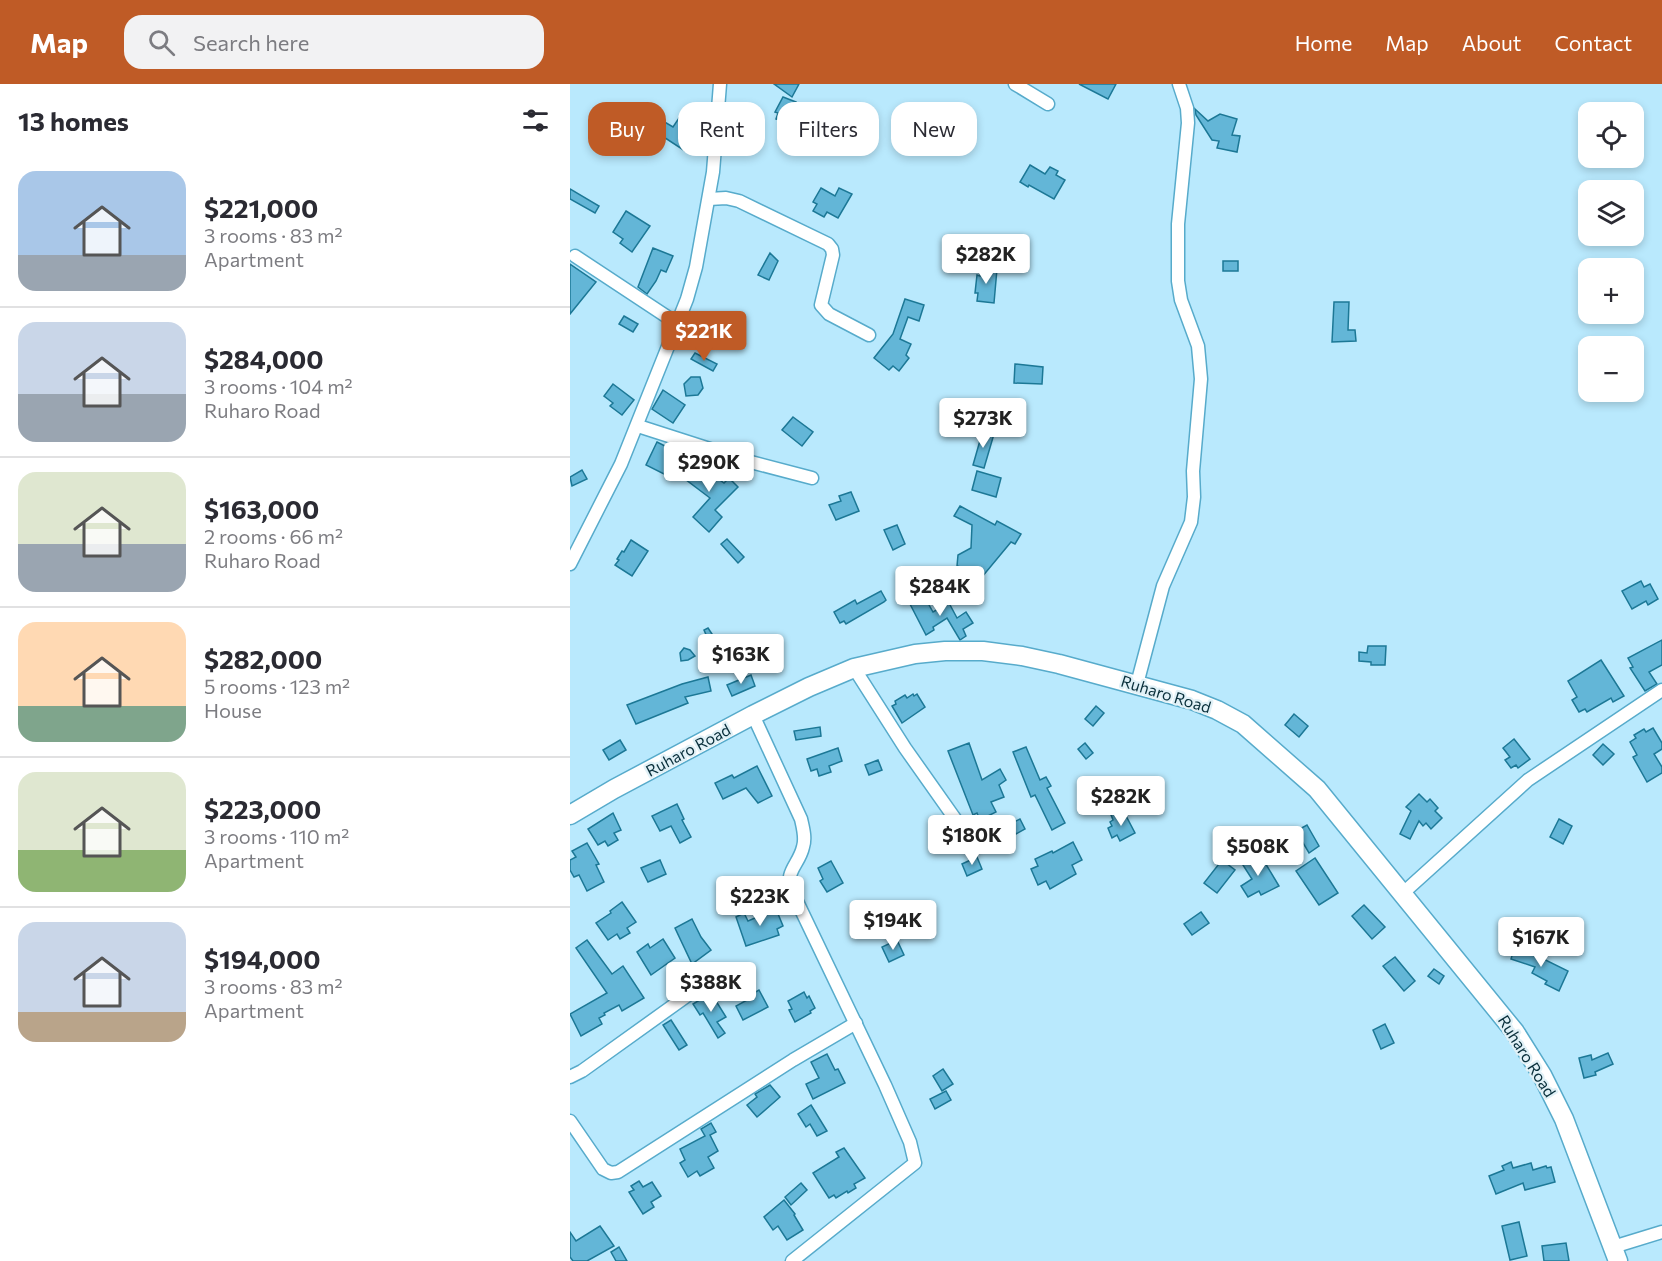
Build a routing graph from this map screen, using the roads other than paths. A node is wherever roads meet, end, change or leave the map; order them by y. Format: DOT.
graph roads {
  1 [pos="720,84"];
  2 [pos="1015,84"];
  3 [pos="1179,84"];
  4 [pos="1048,104"];
  5 [pos="709,199"];
  6 [pos="575,256"];
  7 [pos="678,324"];
  8 [pos="869,335"];
  9 [pos="638,426"];
  10 [pos="812,478"];
  11 [pos="570,564"];
  12 [pos="854,668"];
  13 [pos="1137,684"];
  14 [pos="1662,690"];
  15 [pos="753,715"];
  16 [pos="570,815"];
  17 [pos="970,840"];
  18 [pos="1402,894"];
  19 [pos="709,980"];
  20 [pos="856,1023"];
  21 [pos="570,1077"];
  22 [pos="570,1121"];
  23 [pos="1662,1232"];
  24 [pos="1615,1254"];
  25 [pos="792,1261"];
  1 -- 5 [label="street"];
  2 -- 4 [label="street"];
  3 -- 13 [label="street"];
  5 -- 7 [label="street"];
  5 -- 8 [label="street"];
  6 -- 7 [label="street"];
  7 -- 9 [label="street"];
  9 -- 10 [label="street"];
  9 -- 11 [label="street"];
  12 -- 13 [label="street, Ruharo Road"];
  12 -- 15 [label="street, Ruharo Road"];
  12 -- 17 [label="street"];
  13 -- 18 [label="street, Ruharo Road"];
  14 -- 18 [label="street"];
  15 -- 16 [label="street, Ruharo Road"];
  15 -- 20 [label="street"];
  18 -- 24 [label="street, Ruharo Road"];
  19 -- 21 [label="street"];
  20 -- 22 [label="street"];
  20 -- 25 [label="street"];
  23 -- 24 [label="street"];
}
